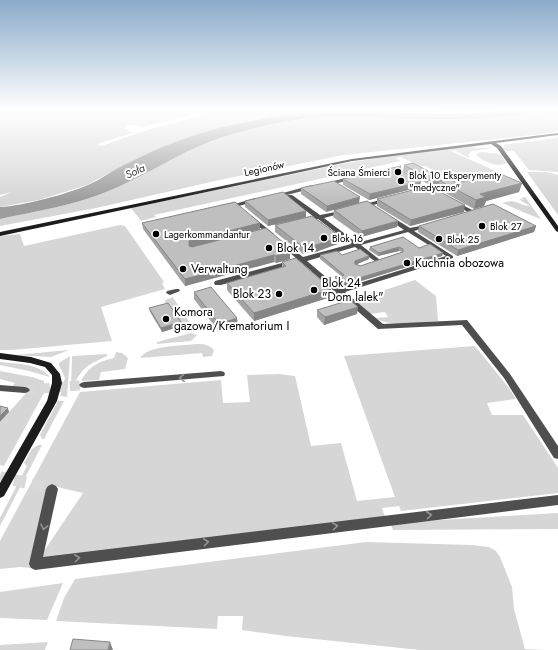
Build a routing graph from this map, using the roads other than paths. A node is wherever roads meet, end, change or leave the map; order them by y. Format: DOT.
graph roads {
  1 [pos="519,139"];
  2 [pos="493,143"];
  3 [pos="362,176"];
  4 [pos="420,184"];
  5 [pos="443,185"];
  6 [pos="429,189"];
  7 [pos="436,192"];
  8 [pos="414,193"];
  9 [pos="290,196"];
  10 [pos="356,197"];
  11 [pos="266,198"];
  12 [pos="259,199"];
  13 [pos="391,199"];
  14 [pos="448,199"];
  15 [pos="236,204"];
  16 [pos="371,206"];
  17 [pos="221,208"];
  18 [pos="242,210"];
  19 [pos="466,214"];
  20 [pos="248,215"];
  21 [pos="386,216"];
  22 [pos="318,217"];
  23 [pos="438,222"];
  24 [pos="296,223"];
  25 [pos="274,228"];
  26 [pos="267,230"];
  27 [pos="409,230"];
  28 [pos="558,230"];
  29 [pos="259,232"];
  30 [pos="0,234"];
  31 [pos="357,245"];
  32 [pos="302,260"];
  33 [pos="366,264"];
  34 [pos="218,284"];
  35 [pos="338,292"];
  36 [pos="0,356"];
  37 [pos="221,374"];
  38 [pos="84,385"];
  39 [pos="0,388"];
  40 [pos="25,390"];
  41 [pos="558,455"];
  42 [pos="52,489"];
  43 [pos="0,493"];
  44 [pos="558,500"];
  1 -- 2 [label="main road, Legionów"];
  2 -- 28 [label="main road"];
  2 -- 30 [label="main road, Legionów"];
  3 -- 11 [label="street"];
  4 -- 6 [label="street"];
  5 -- 6 [label="street"];
  6 -- 7 [label="street"];
  6 -- 8 [label="street"];
  9 -- 22 [label="street"];
  10 -- 16 [label="street"];
  12 -- 15 [label="street"];
  13 -- 16 [label="street"];
  14 -- 19 [label="street"];
  15 -- 17 [label="street"];
  15 -- 18 [label="street"];
  16 -- 22 [label="street"];
  20 -- 26 [label="street"];
  21 -- 27 [label="street"];
  22 -- 24 [label="street"];
  22 -- 31 [label="street"];
  23 -- 27 [label="street"];
  25 -- 26 [label="street"];
  26 -- 29 [label="street"];
  26 -- 32 [label="street"];
  27 -- 31 [label="street"];
  27 -- 35 [label="street"];
  31 -- 32 [label="street"];
  31 -- 33 [label="street"];
  32 -- 34 [label="street"];
  32 -- 35 [label="street"];
  35 -- 41 [label="street"];
  36 -- 43 [label="main road"];
  37 -- 38 [label="street, one-way"];
  39 -- 40 [label="street"];
  42 -- 44 [label="street, one-way"];
}
